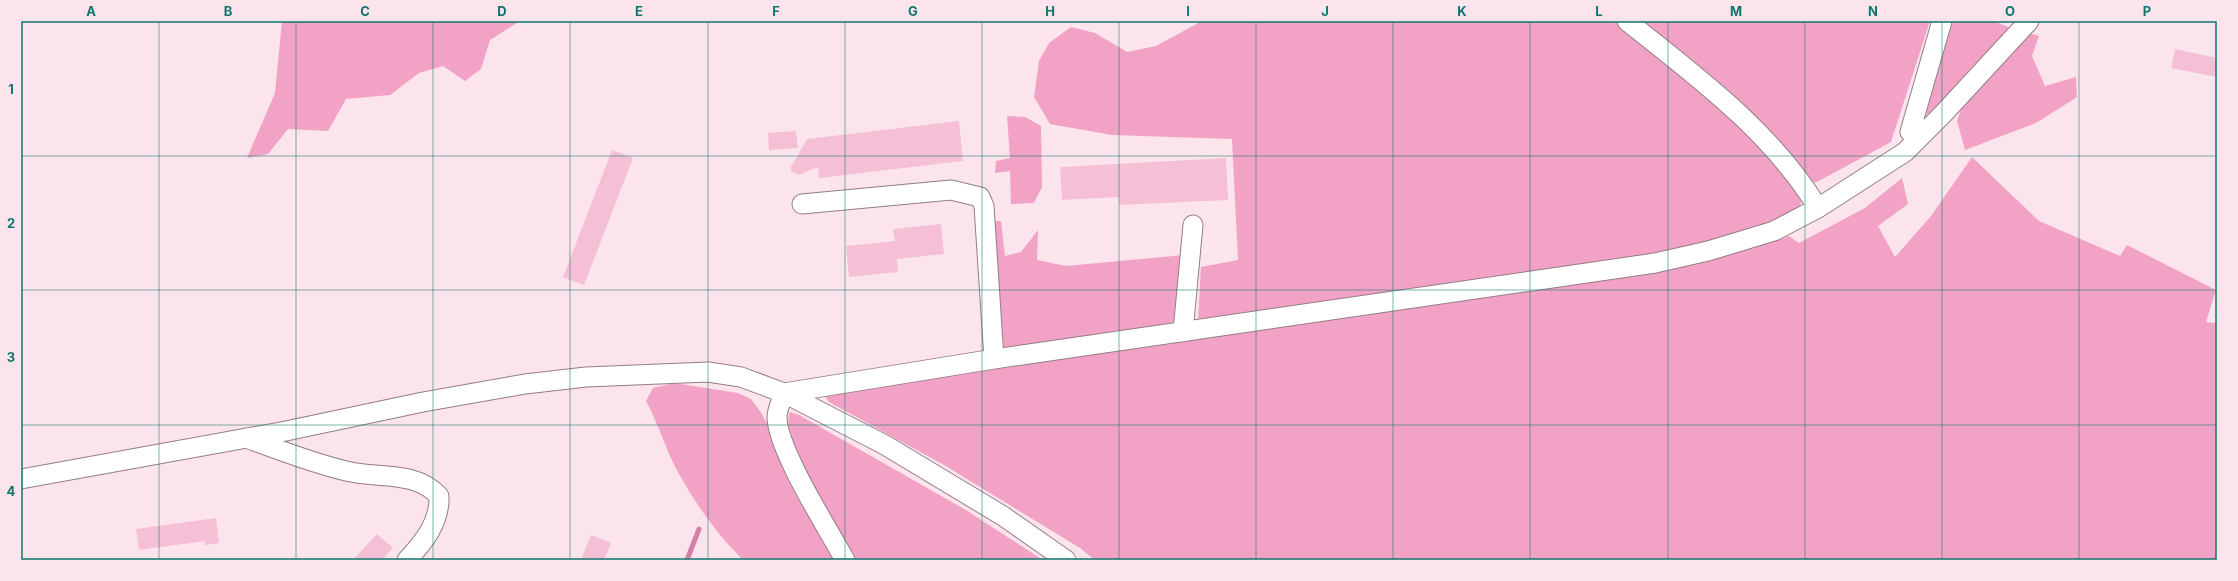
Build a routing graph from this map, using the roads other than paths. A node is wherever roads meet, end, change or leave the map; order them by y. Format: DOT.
graph roads {
  1 [pos="1627,21"];
  2 [pos="1942,21"];
  3 [pos="2029,21"];
  4 [pos="1910,132"];
  5 [pos="802,204"];
  6 [pos="1818,208"];
  7 [pos="1193,225"];
  8 [pos="1182,332"];
  9 [pos="994,359"];
  10 [pos="784,393"];
  11 [pos="246,438"];
  12 [pos="21,479"];
  13 [pos="407,560"];
  14 [pos="845,560"];
  15 [pos="1066,560"];
  1 -- 6 [label="street"];
  2 -- 4 [label="street"];
  3 -- 6 [label="street"];
  5 -- 9 [label="street"];
  6 -- 8 [label="street"];
  7 -- 8 [label="street"];
  8 -- 9 [label="street"];
  9 -- 10 [label="street"];
  10 -- 11 [label="street"];
  10 -- 14 [label="street"];
  10 -- 15 [label="street"];
  11 -- 12 [label="street"];
  11 -- 13 [label="street"];
}
